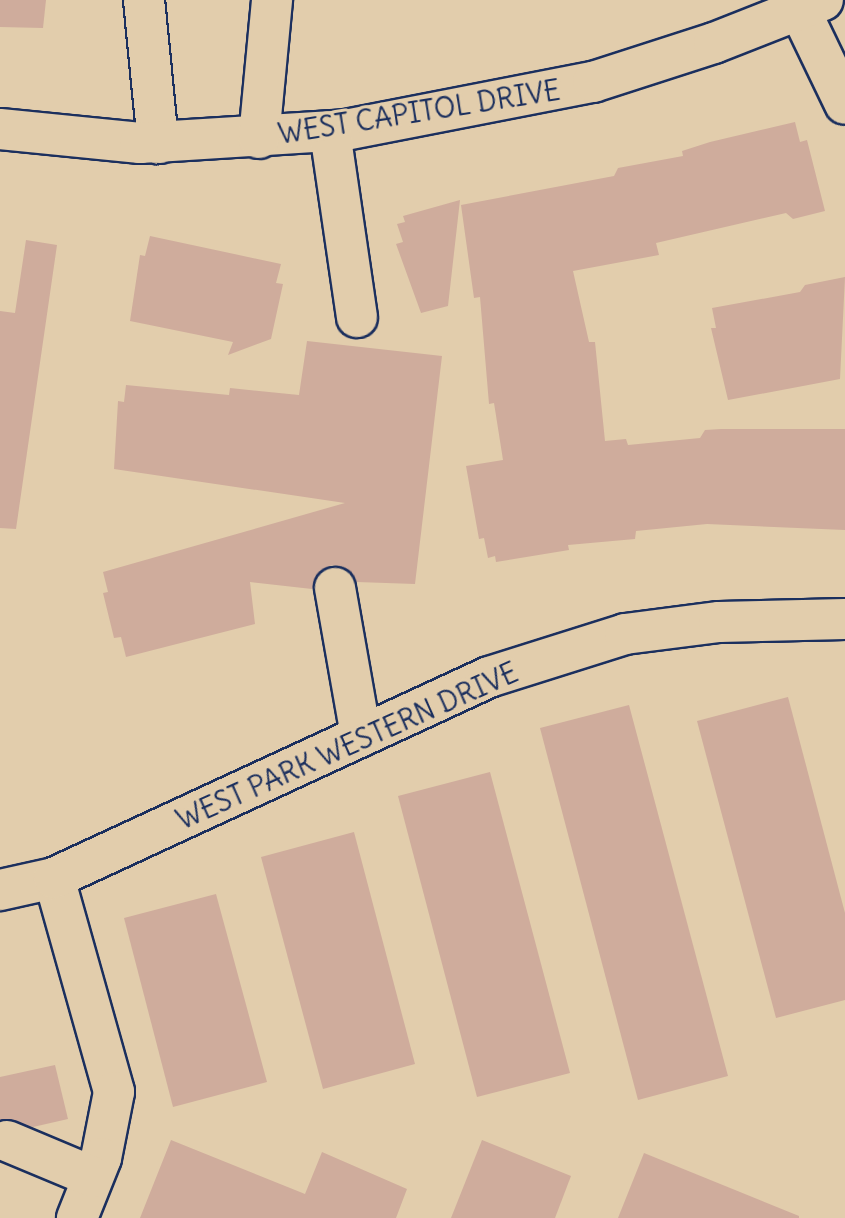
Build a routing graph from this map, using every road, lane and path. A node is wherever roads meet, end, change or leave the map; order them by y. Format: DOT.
graph roads {
  1 [pos="272,0"];
  2 [pos="147,2"];
  3 [pos="806,3"];
  4 [pos="845,104"];
  5 [pos="0,129"];
  6 [pos="330,132"];
  7 [pos="259,138"];
  8 [pos="158,143"];
  9 [pos="357,317"];
  10 [pos="335,588"];
  11 [pos="845,619"];
  12 [pos="361,736"];
  13 [pos="54,878"];
  14 [pos="0,890"];
  15 [pos="7,1141"];
  16 [pos="93,1177"];
  17 [pos="77,1218"];
  1 -- 7 [label="street"];
  2 -- 8 [label="street"];
  3 -- 4 [label="street"];
  3 -- 6 [label="street, WEST CAPITOL DRIVE"];
  5 -- 8 [label="street, WEST CAPITOL DRIVE"];
  6 -- 7 [label="street, WEST CAPITOL DRIVE"];
  6 -- 9 [label="street"];
  7 -- 8 [label="street, WEST CAPITOL DRIVE"];
  10 -- 12 [label="street"];
  11 -- 12 [label="street, WEST PARK WESTERN DRIVE"];
  12 -- 13 [label="street, WEST PARK WESTERN DRIVE"];
  13 -- 14 [label="street, WEST PARK WESTERN DRIVE"];
  13 -- 16 [label="street"];
  15 -- 16 [label="street"];
  16 -- 17 [label="street"];
}
